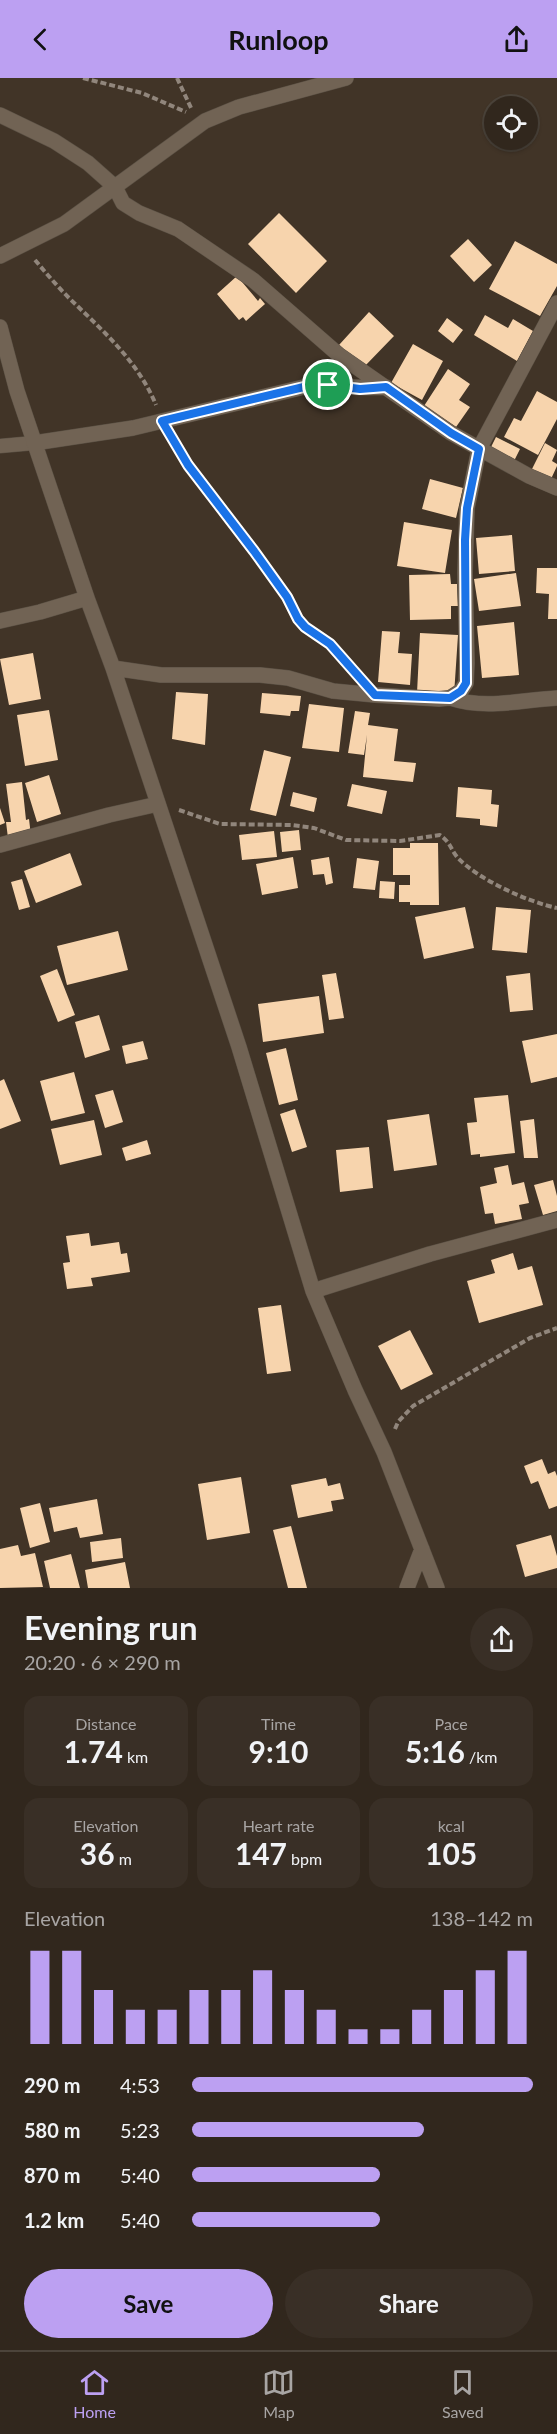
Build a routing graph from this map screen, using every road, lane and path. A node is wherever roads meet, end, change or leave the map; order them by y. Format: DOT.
graph roads {
  1 [pos="82,78"];
  2 [pos="177,78"];
  3 [pos="346,78"];
  4 [pos="0,115"];
  5 [pos="115,187"];
  6 [pos="23,245"];
  7 [pos="0,256"];
  8 [pos="557,303"];
  9 [pos="0,327"];
  10 [pos="386,387"];
  11 [pos="162,421"];
  12 [pos="34,443"];
  13 [pos="0,446"];
  14 [pos="479,449"];
  15 [pos="557,488"];
  16 [pos="87,598"];
  17 [pos="0,621"];
  18 [pos="113,668"];
  19 [pos="375,695"];
  20 [pos="450,698"];
  21 [pos="557,698"];
  22 [pos="159,804"];
  23 [pos="0,845"];
  24 [pos="557,908"];
  25 [pos="557,1220"];
  26 [pos="314,1292"];
  27 [pos="557,1328"];
  28 [pos="384,1452"];
  29 [pos="422,1549"];
  30 [pos="407,1588"];
  31 [pos="437,1588"];
  1 -- 2 [label="path"];
  3 -- 5 [label="street"];
  4 -- 5 [label="street"];
  5 -- 6 [label="street"];
  5 -- 10 [label="street"];
  6 -- 7 [label="street"];
  6 -- 11 [label="path"];
  8 -- 14 [label="street"];
  9 -- 12 [label="street"];
  10 -- 11 [label="street"];
  10 -- 14 [label="street"];
  11 -- 12 [label="street"];
  11 -- 19 [label="path"];
  12 -- 13 [label="lane"];
  12 -- 16 [label="street"];
  14 -- 15 [label="street"];
  14 -- 20 [label="street"];
  16 -- 17 [label="street"];
  16 -- 18 [label="street"];
  18 -- 19 [label="street"];
  18 -- 22 [label="street"];
  19 -- 20 [label="street"];
  20 -- 21 [label="street"];
  22 -- 23 [label="street"];
  22 -- 24 [label="path"];
  22 -- 26 [label="street"];
  25 -- 26 [label="street"];
  26 -- 28 [label="street"];
  27 -- 28 [label="path"];
  28 -- 29 [label="street"];
  29 -- 30 [label="street"];
  29 -- 31 [label="street"];
}
